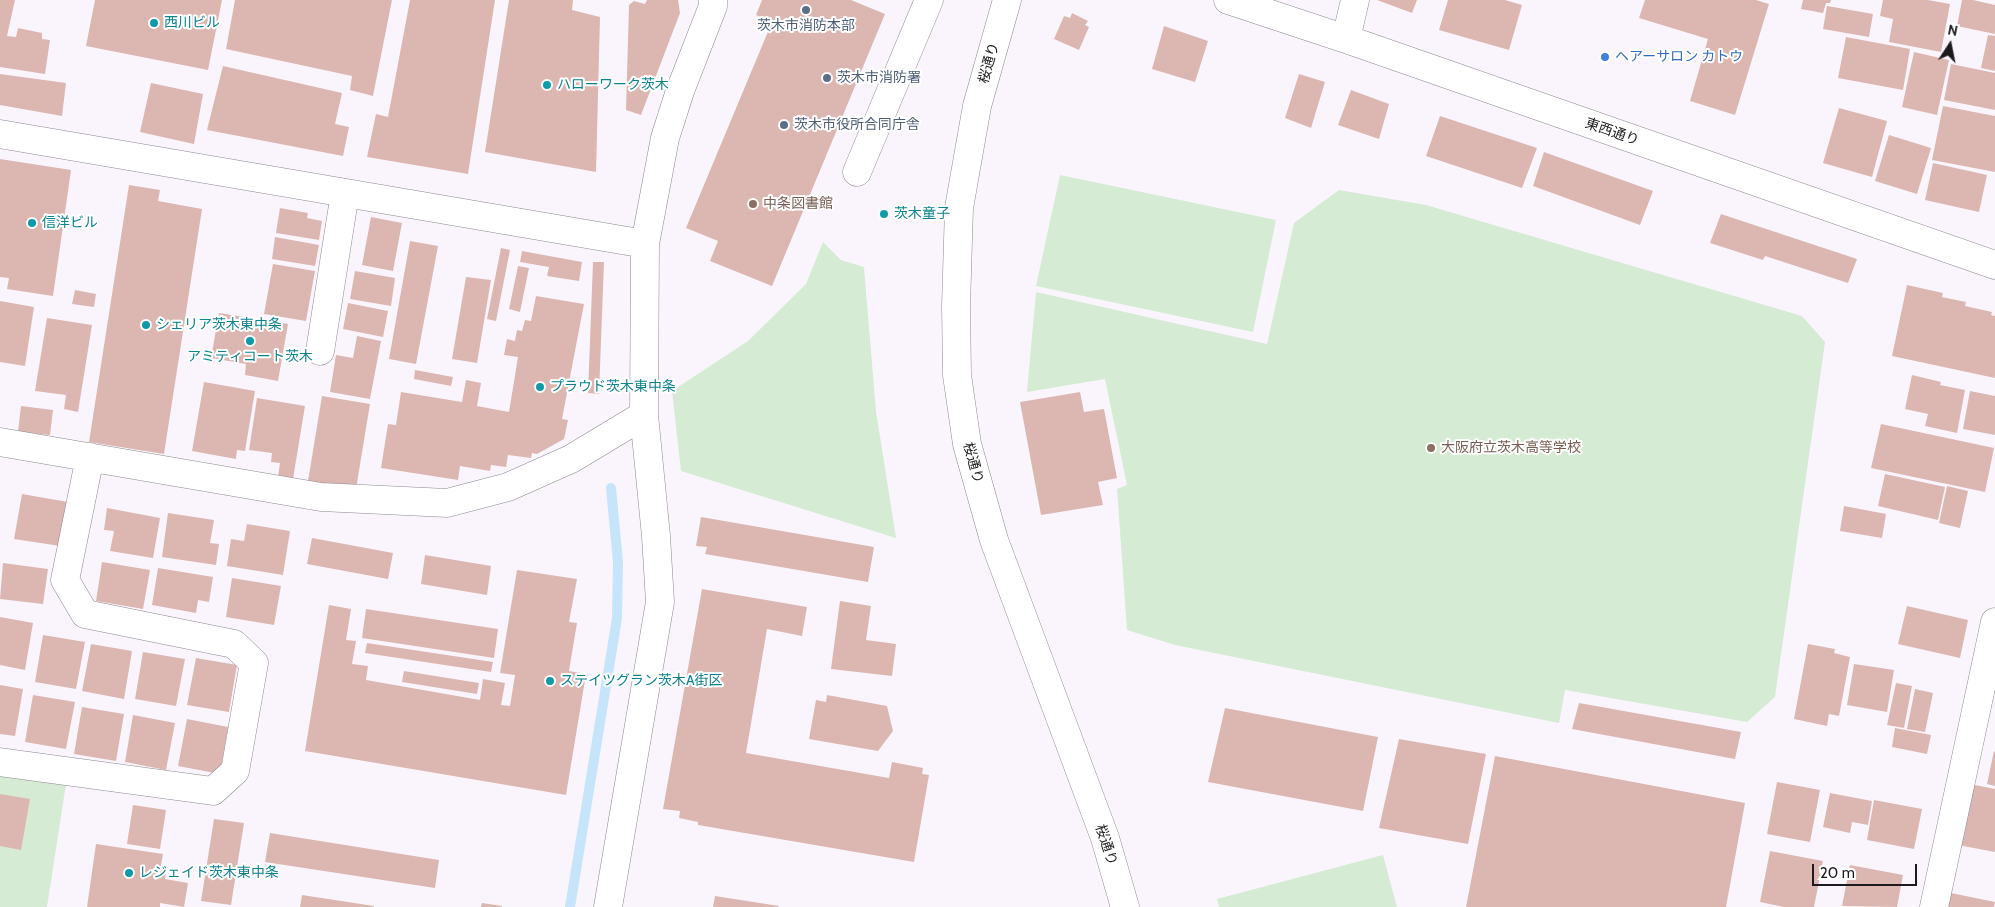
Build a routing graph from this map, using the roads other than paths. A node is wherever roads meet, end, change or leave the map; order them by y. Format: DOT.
graph roads {
  1 [pos="713,0"];
  2 [pos="929,0"];
  3 [pos="1007,0"];
  4 [pos="1228,0"];
  5 [pos="1355,0"];
  6 [pos="1346,39"];
  7 [pos="0,134"];
  8 [pos="857,172"];
  9 [pos="345,193"];
  10 [pos="645,244"];
  11 [pos="1995,265"];
  12 [pos="320,351"];
  13 [pos="644,415"];
  14 [pos="0,442"];
  15 [pos="90,457"];
  16 [pos="1993,639"];
  17 [pos="0,762"];
  18 [pos="608,907"];
  19 [pos="1125,907"];
  20 [pos="1934,907"];
  1 -- 10 [label="street"];
  2 -- 8 [label="street"];
  3 -- 19 [label="street, 桜通り"];
  4 -- 6 [label="street, 東西通り"];
  5 -- 6 [label="street"];
  6 -- 11 [label="street, 東西通り"];
  7 -- 9 [label="street"];
  9 -- 10 [label="street"];
  9 -- 12 [label="street"];
  10 -- 13 [label="street"];
  13 -- 15 [label="street"];
  13 -- 18 [label="street"];
  14 -- 15 [label="street"];
  15 -- 17 [label="street"];
  16 -- 20 [label="street"];
}
